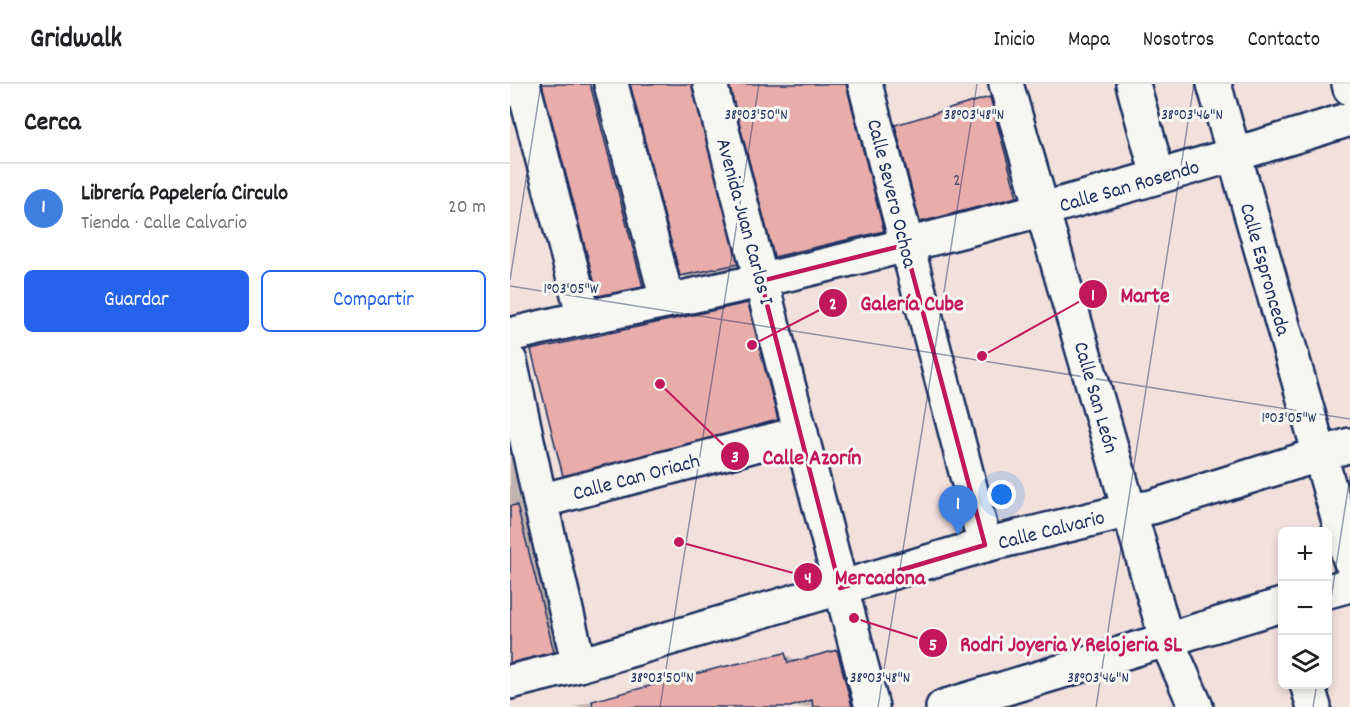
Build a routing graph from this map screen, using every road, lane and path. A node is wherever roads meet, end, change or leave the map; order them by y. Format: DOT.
graph roads {
  1 [pos="523,84"];
  2 [pos="611,84"];
  3 [pos="710,84"];
  4 [pos="865,84"];
  5 [pos="1133,84"];
  6 [pos="1214,84"];
  7 [pos="1016,86"];
  8 [pos="1350,119"];
  9 [pos="1234,156"];
  10 [pos="1158,176"];
  11 [pos="1041,210"];
  12 [pos="905,244"];
  13 [pos="761,281"];
  14 [pos="667,300"];
  15 [pos="584,317"];
  16 [pos="510,335"];
  17 [pos="510,361"];
  18 [pos="801,433"];
  19 [pos="1350,445"];
  20 [pos="1319,454"];
  21 [pos="540,501"];
  22 [pos="1130,510"];
  23 [pos="985,545"];
  24 [pos="1350,560"];
  25 [pos="1350,585"];
  26 [pos="840,588"];
  27 [pos="1332,590"];
  28 [pos="1278,606"];
  29 [pos="1167,641"];
  30 [pos="579,665"];
  31 [pos="510,682"];
  32 [pos="1309,689"];
  33 [pos="872,707"];
  34 [pos="943,707"];
  35 [pos="1196,707"];
  36 [pos="1314,707"];
  1 -- 15 [label="street"];
  2 -- 14 [label="street"];
  3 -- 13 [label="street, Avenida Juan Carlos I"];
  4 -- 12 [label="street, Calle Severo Ochoa"];
  5 -- 10 [label="street"];
  6 -- 9 [label="street, Calle Espronceda"];
  7 -- 11 [label="street, Calle San León"];
  8 -- 9 [label="street, Calle San Rosendo"];
  9 -- 10 [label="street, Calle San Rosendo"];
  9 -- 20 [label="street, Calle Espronceda"];
  10 -- 11 [label="street, Calle San Rosendo"];
  11 -- 12 [label="street, Calle San Rosendo"];
  11 -- 22 [label="street, Calle San León"];
  12 -- 13 [label="street, Calle San Rosendo"];
  12 -- 23 [label="street, Calle Severo Ochoa"];
  13 -- 14 [label="street"];
  13 -- 18 [label="street, Avenida Juan Carlos I"];
  14 -- 15 [label="street"];
  15 -- 16 [label="street"];
  17 -- 21 [label="street"];
  18 -- 21 [label="street, Calle Can Oriach"];
  18 -- 26 [label="street, Avenida Juan Carlos I"];
  19 -- 20 [label="street, Calle Calvario"];
  20 -- 22 [label="street, Calle Calvario"];
  20 -- 24 [label="street, Calle Espronceda"];
  21 -- 30 [label="street"];
  22 -- 23 [label="street, Calle Calvario"];
  22 -- 29 [label="street, Calle San León"];
  23 -- 26 [label="street, Calle Calvario"];
  25 -- 27 [label="street"];
  26 -- 30 [label="street, Calle Calvario"];
  26 -- 33 [label="street, Avenida Juan Carlos I"];
  28 -- 29 [label="street"];
  29 -- 34 [label="street"];
  29 -- 35 [label="street, Calle San León"];
  30 -- 31 [label="street, Calle Calvario"];
  32 -- 36 [label="street"];
}
